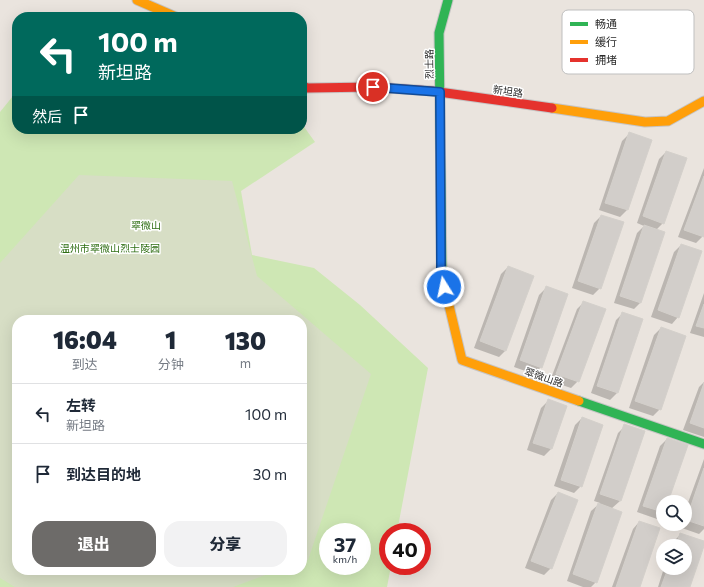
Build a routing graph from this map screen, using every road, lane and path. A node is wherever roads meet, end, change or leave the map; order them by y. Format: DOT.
graph roads {
  1 [pos="137,0"];
  2 [pos="448,0"];
  3 [pos="165,12"];
  4 [pos="307,88"];
  5 [pos="440,92"];
  6 [pos="704,101"];
  7 [pos="441,272"];
  8 [pos="704,444"];
  1 -- 3 [label="street"];
  2 -- 5 [label="street, 烈士路"];
  4 -- 5 [label="street, 新坦路"];
  5 -- 6 [label="street, 新坦路"];
  5 -- 7 [label="street, 烈士路"];
  7 -- 8 [label="street, 翠微山路"];
}
